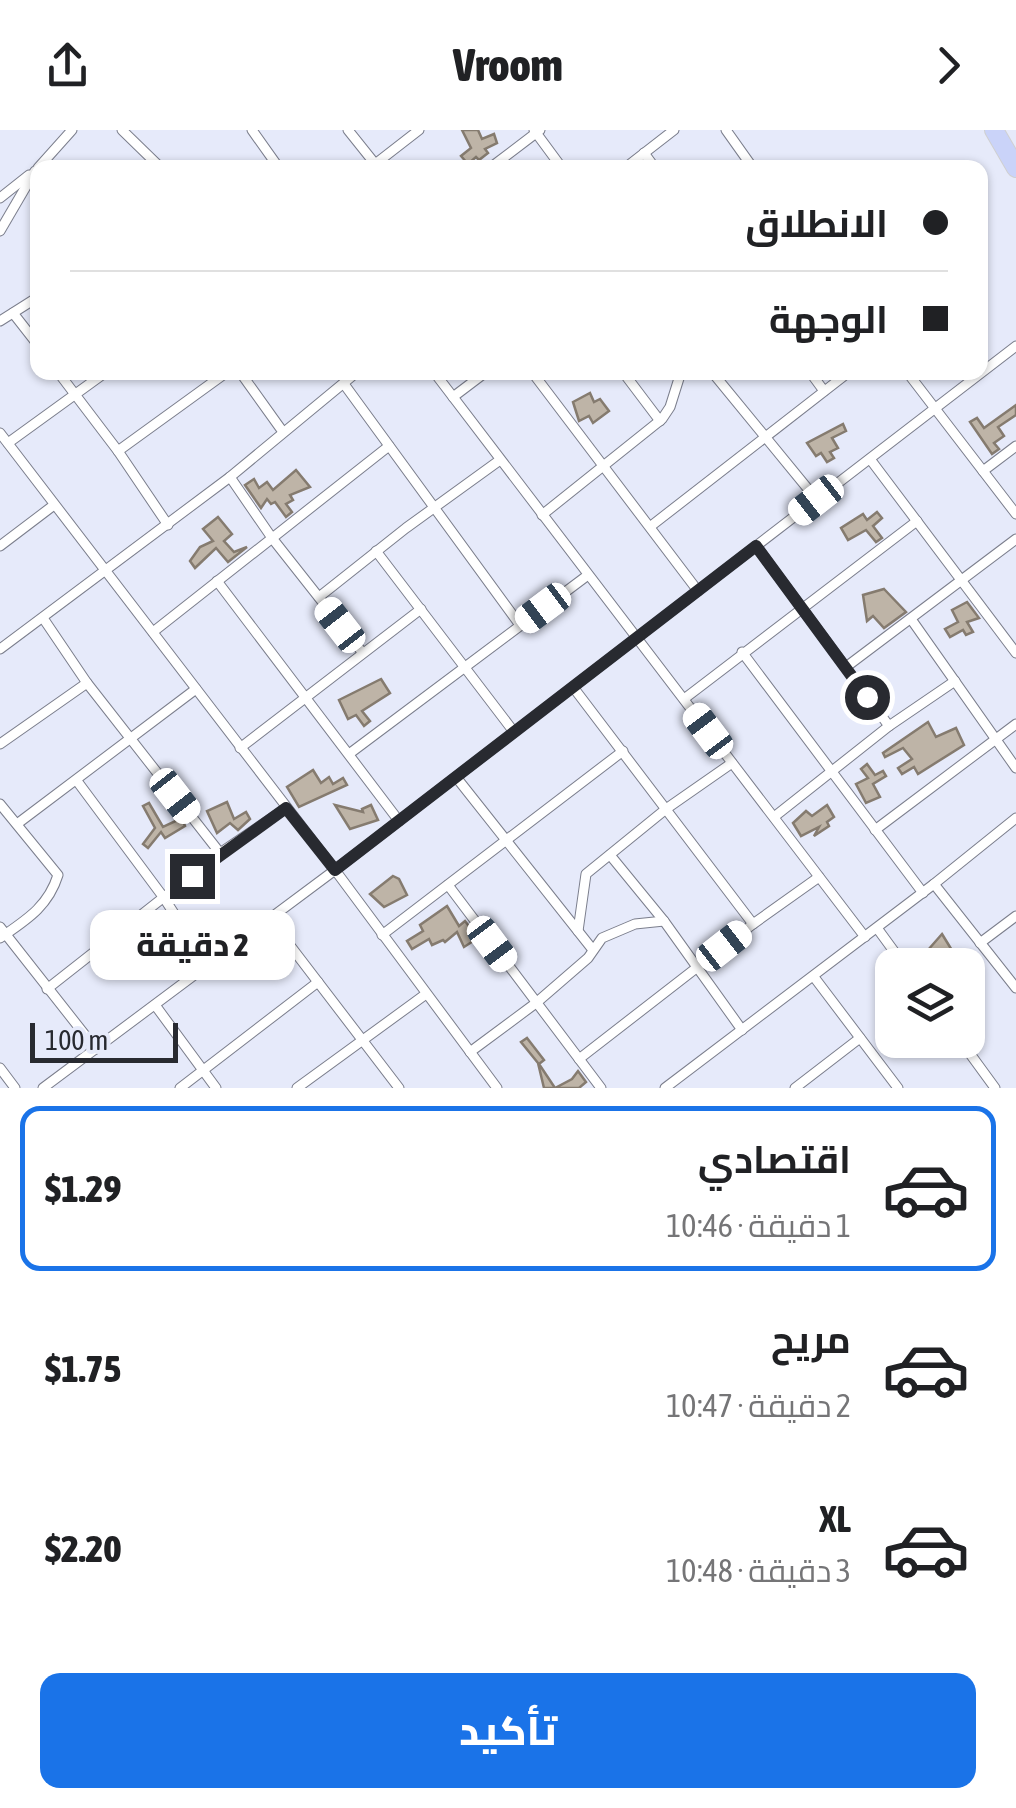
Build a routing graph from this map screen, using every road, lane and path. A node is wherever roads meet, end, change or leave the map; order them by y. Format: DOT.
graph roads {
  1 [pos="72,130"];
  2 [pos="122,130"];
  3 [pos="252,130"];
  4 [pos="348,130"];
  5 [pos="419,130"];
  6 [pos="674,130"];
  7 [pos="726,130"];
  8 [pos="994,130"];
  9 [pos="536,131"];
  10 [pos="644,153"];
  11 [pos="45,160"];
  12 [pos="153,160"];
  13 [pos="274,160"];
  14 [pos="370,160"];
  15 [pos="382,160"];
  16 [pos="500,160"];
  17 [pos="556,160"];
  18 [pos="635,160"];
  19 [pos="649,160"];
  20 [pos="747,160"];
  21 [pos="1016,168"];
  22 [pos="30,174"];
  23 [pos="30,181"];
  24 [pos="0,198"];
  25 [pos="0,231"];
  26 [pos="30,302"];
  27 [pos="13,313"];
  28 [pos="0,320"];
  29 [pos="30,335"];
  30 [pos="1016,346"];
  31 [pos="988,368"];
  32 [pos="64,380"];
  33 [pos="96,380"];
  34 [pos="216,380"];
  35 [pos="246,380"];
  36 [pos="348,380"];
  37 [pos="440,380"];
  38 [pos="475,380"];
  39 [pos="538,380"];
  40 [pos="629,380"];
  41 [pos="678,380"];
  42 [pos="718,380"];
  43 [pos="816,380"];
  44 [pos="838,380"];
  45 [pos="913,380"];
  46 [pos="972,380"];
  47 [pos="344,384"];
  48 [pos="824,391"];
  49 [pos="76,395"];
  50 [pos="453,397"];
  51 [pos="935,409"];
  52 [pos="660,421"];
  53 [pos="283,432"];
  54 [pos="0,433"];
  55 [pos="764,436"];
  56 [pos="8,444"];
  57 [pos="389,446"];
  58 [pos="1016,446"];
  59 [pos="118,451"];
  60 [pos="870,459"];
  61 [pos="500,460"];
  62 [pos="603,467"];
  63 [pos="983,471"];
  64 [pos="230,478"];
  65 [pos="816,500"];
  66 [pos="54,506"];
  67 [pos="435,506"];
  68 [pos="542,514"];
  69 [pos="1016,514"];
  70 [pos="917,521"];
  71 [pos="168,526"];
  72 [pos="651,526"];
  73 [pos="272,538"];
  74 [pos="1016,539"];
  75 [pos="0,546"];
  76 [pos="756,546"];
  77 [pos="376,551"];
  78 [pos="106,570"];
  79 [pos="588,574"];
  80 [pos="963,579"];
  81 [pos="217,581"];
  82 [pos="698,591"];
  83 [pos="319,598"];
  84 [pos="802,607"];
  85 [pos="421,610"];
  86 [pos="43,618"];
  87 [pos="912,619"];
  88 [pos="520,625"];
  89 [pos="153,632"];
  90 [pos="637,638"];
  91 [pos="0,650"];
  92 [pos="362,652"];
  93 [pos="742,652"];
  94 [pos="1016,653"];
  95 [pos="465,667"];
  96 [pos="846,668"];
  97 [pos="955,681"];
  98 [pos="87,683"];
  99 [pos="573,687"];
  100 [pos="196,689"];
  101 [pos="306,697"];
  102 [pos="684,700"];
  103 [pos="1016,724"];
  104 [pos="889,726"];
  105 [pos="514,732"];
  106 [pos="130,739"];
  107 [pos="996,740"];
  108 [pos="0,744"];
  109 [pos="240,748"];
  110 [pos="623,751"];
  111 [pos="349,754"];
  112 [pos="732,762"];
  113 [pos="1016,768"];
  114 [pos="832,772"];
  115 [pos="456,777"];
  116 [pos="76,781"];
  117 [pos="0,804"];
  118 [pos="286,808"];
  119 [pos="666,809"];
  120 [pos="774,817"];
  121 [pos="1016,818"];
  122 [pos="399,821"];
  123 [pos="17,824"];
  124 [pos="875,830"];
  125 [pos="506,840"];
  126 [pos="220,853"];
  127 [pos="610,855"];
  128 [pos="335,870"];
  129 [pos="820,877"];
  130 [pos="934,884"];
  131 [pos="448,885"];
  132 [pos="924,892"];
  133 [pos="164,898"];
  134 [pos="1016,916"];
  135 [pos="269,918"];
  136 [pos="664,921"];
  137 [pos="753,924"];
  138 [pos="877,928"];
  139 [pos="578,931"];
  140 [pos="2,933"];
  141 [pos="382,935"];
  142 [pos="865,937"];
  143 [pos="980,943"];
  144 [pos="892,948"];
  145 [pos="592,950"];
  146 [pos="208,966"];
  147 [pos="696,969"];
  148 [pos="814,977"];
  149 [pos="318,982"];
  150 [pos="1016,988"];
  151 [pos="47,989"];
  152 [pos="426,994"];
  153 [pos="536,1003"];
  154 [pos="155,1006"];
  155 [pos="742,1030"];
  156 [pos="860,1038"];
  157 [pos="362,1041"];
  158 [pos="96,1049"];
  159 [pos="470,1052"];
  160 [pos="973,1058"];
  161 [pos="579,1059"];
  162 [pos="0,1068"];
  163 [pos="203,1070"];
  164 [pos="302,1087"];
  165 [pos="15,1088"];
  166 [pos="43,1088"];
  167 [pos="180,1088"];
  168 [pos="216,1088"];
  169 [pos="399,1088"];
  170 [pos="497,1088"];
  171 [pos="601,1088"];
  172 [pos="665,1088"];
  173 [pos="795,1088"];
  174 [pos="898,1088"];
  175 [pos="995,1088"];
  1 -- 11 [label="street"];
  2 -- 12 [label="street"];
  3 -- 13 [label="street"];
  4 -- 14 [label="street"];
  5 -- 15 [label="street"];
  6 -- 10 [label="street"];
  7 -- 20 [label="street"];
  8 -- 21 [label="highway"];
  9 -- 16 [label="street"];
  9 -- 17 [label="street"];
  10 -- 18 [label="street"];
  10 -- 19 [label="street"];
  22 -- 24 [label="street"];
  23 -- 25 [label="street"];
  26 -- 27 [label="street"];
  27 -- 28 [label="street"];
  27 -- 29 [label="street"];
  30 -- 31 [label="street"];
  32 -- 49 [label="street"];
  33 -- 49 [label="street"];
  34 -- 59 [label="street"];
  35 -- 53 [label="street"];
  36 -- 47 [label="street"];
  37 -- 50 [label="street"];
  38 -- 50 [label="street"];
  39 -- 62 [label="street"];
  40 -- 52 [label="street"];
  41 -- 52 [label="street"];
  42 -- 55 [label="street"];
  43 -- 48 [label="street"];
  44 -- 48 [label="street"];
  45 -- 51 [label="street"];
  46 -- 51 [label="street"];
  47 -- 53 [label="street"];
  47 -- 57 [label="street"];
  48 -- 55 [label="street"];
  49 -- 56 [label="street"];
  49 -- 59 [label="street"];
  50 -- 61 [label="street"];
  51 -- 60 [label="street"];
  51 -- 63 [label="street"];
  52 -- 62 [label="street"];
  53 -- 64 [label="street"];
  54 -- 56 [label="street"];
  55 -- 65 [label="street"];
  55 -- 72 [label="street"];
  56 -- 66 [label="street"];
  57 -- 67 [label="street"];
  57 -- 73 [label="street"];
  58 -- 63 [label="street"];
  59 -- 71 [label="street"];
  60 -- 65 [label="street"];
  60 -- 70 [label="street"];
  61 -- 67 [label="street"];
  61 -- 68 [label="street"];
  62 -- 68 [label="street"];
  62 -- 72 [label="street"];
  63 -- 69 [label="street"];
  64 -- 71 [label="street"];
  64 -- 73 [label="street"];
  65 -- 76 [label="street"];
  66 -- 75 [label="street"];
  66 -- 78 [label="street"];
  67 -- 77 [label="street"];
  67 -- 88 [label="street"];
  68 -- 79 [label="street"];
  70 -- 80 [label="street"];
  70 -- 84 [label="street"];
  71 -- 78 [label="street"];
  72 -- 82 [label="street"];
  73 -- 81 [label="street"];
  73 -- 83 [label="street"];
  74 -- 80 [label="street"];
  76 -- 82 [label="street"];
  76 -- 84 [label="street"];
  77 -- 83 [label="street"];
  77 -- 85 [label="street"];
  78 -- 86 [label="street"];
  78 -- 89 [label="street"];
  79 -- 88 [label="street"];
  79 -- 90 [label="street"];
  80 -- 87 [label="street"];
  80 -- 94 [label="street"];
  81 -- 89 [label="street"];
  81 -- 101 [label="street"];
  82 -- 90 [label="street"];
  83 -- 92 [label="street"];
  84 -- 93 [label="street"];
  84 -- 96 [label="street"];
  85 -- 92 [label="street"];
  85 -- 95 [label="street"];
  86 -- 91 [label="street"];
  86 -- 98 [label="street"];
  87 -- 96 [label="street"];
  87 -- 97 [label="street"];
  88 -- 95 [label="street"];
  89 -- 100 [label="street"];
  90 -- 99 [label="street"];
  90 -- 102 [label="street"];
  92 -- 101 [label="street"];
  93 -- 102 [label="street"];
  93 -- 114 [label="street"];
  95 -- 105 [label="street"];
  95 -- 111 [label="street"];
  96 -- 104 [label="street"];
  97 -- 104 [label="street"];
  97 -- 107 [label="street"];
  98 -- 106 [label="street"];
  98 -- 108 [label="street"];
  99 -- 105 [label="street"];
  99 -- 110 [label="street"];
  100 -- 106 [label="street"];
  100 -- 109 [label="street"];
  101 -- 109 [label="street"];
  101 -- 111 [label="street"];
  102 -- 112 [label="street"];
  103 -- 107 [label="street"];
  104 -- 114 [label="street"];
  105 -- 115 [label="street"];
  106 -- 116 [label="street"];
  106 -- 126 [label="street"];
  107 -- 113 [label="street"];
  107 -- 124 [label="street"];
  109 -- 118 [label="street"];
  110 -- 119 [label="street"];
  110 -- 125 [label="street"];
  111 -- 122 [label="street"];
  112 -- 119 [label="street"];
  112 -- 120 [label="street"];
  114 -- 120 [label="street"];
  114 -- 124 [label="street"];
  115 -- 122 [label="street"];
  115 -- 125 [label="street"];
  116 -- 123 [label="street"];
  116 -- 133 [label="street"];
  117 -- 123 [label="street"];
  118 -- 126 [label="street"];
  118 -- 128 [label="street"];
  119 -- 127 [label="street"];
  119 -- 137 [label="street"];
  120 -- 129 [label="street"];
  121 -- 130 [label="street"];
  122 -- 128 [label="street"];
  123 -- 140 [label="street"];
  124 -- 132 [label="street"];
  125 -- 131 [label="street"];
  125 -- 139 [label="street"];
  126 -- 133 [label="street"];
  127 -- 136 [label="street"];
  127 -- 139 [label="street"];
  128 -- 135 [label="street"];
  128 -- 141 [label="street"];
  129 -- 137 [label="street"];
  129 -- 142 [label="street"];
  130 -- 132 [label="street"];
  130 -- 143 [label="street"];
  131 -- 141 [label="street"];
  131 -- 153 [label="street"];
  132 -- 138 [label="street"];
  133 -- 146 [label="street"];
  133 -- 151 [label="street"];
  134 -- 143 [label="street"];
  135 -- 146 [label="street"];
  135 -- 149 [label="street"];
  136 -- 145 [label="street"];
  136 -- 147 [label="street"];
  137 -- 147 [label="street"];
  138 -- 142 [label="street"];
  138 -- 144 [label="street"];
  139 -- 145 [label="street"];
  140 -- 151 [label="street"];
  141 -- 152 [label="street"];
  142 -- 148 [label="street"];
  143 -- 150 [label="street"];
  145 -- 153 [label="street"];
  146 -- 154 [label="street"];
  147 -- 155 [label="street"];
  147 -- 161 [label="street"];
  148 -- 155 [label="street"];
  148 -- 156 [label="street"];
  149 -- 157 [label="street"];
  149 -- 163 [label="street"];
  151 -- 158 [label="street"];
  152 -- 157 [label="street"];
  152 -- 159 [label="street"];
  153 -- 159 [label="street"];
  153 -- 161 [label="street"];
  154 -- 158 [label="street"];
  154 -- 163 [label="street"];
  155 -- 172 [label="street"];
  156 -- 173 [label="street"];
  156 -- 174 [label="street"];
  157 -- 164 [label="street"];
  157 -- 169 [label="street"];
  158 -- 166 [label="street"];
  159 -- 170 [label="street"];
  160 -- 175 [label="street"];
  161 -- 171 [label="street"];
  162 -- 165 [label="street"];
  163 -- 167 [label="street"];
  163 -- 168 [label="street"];
}
